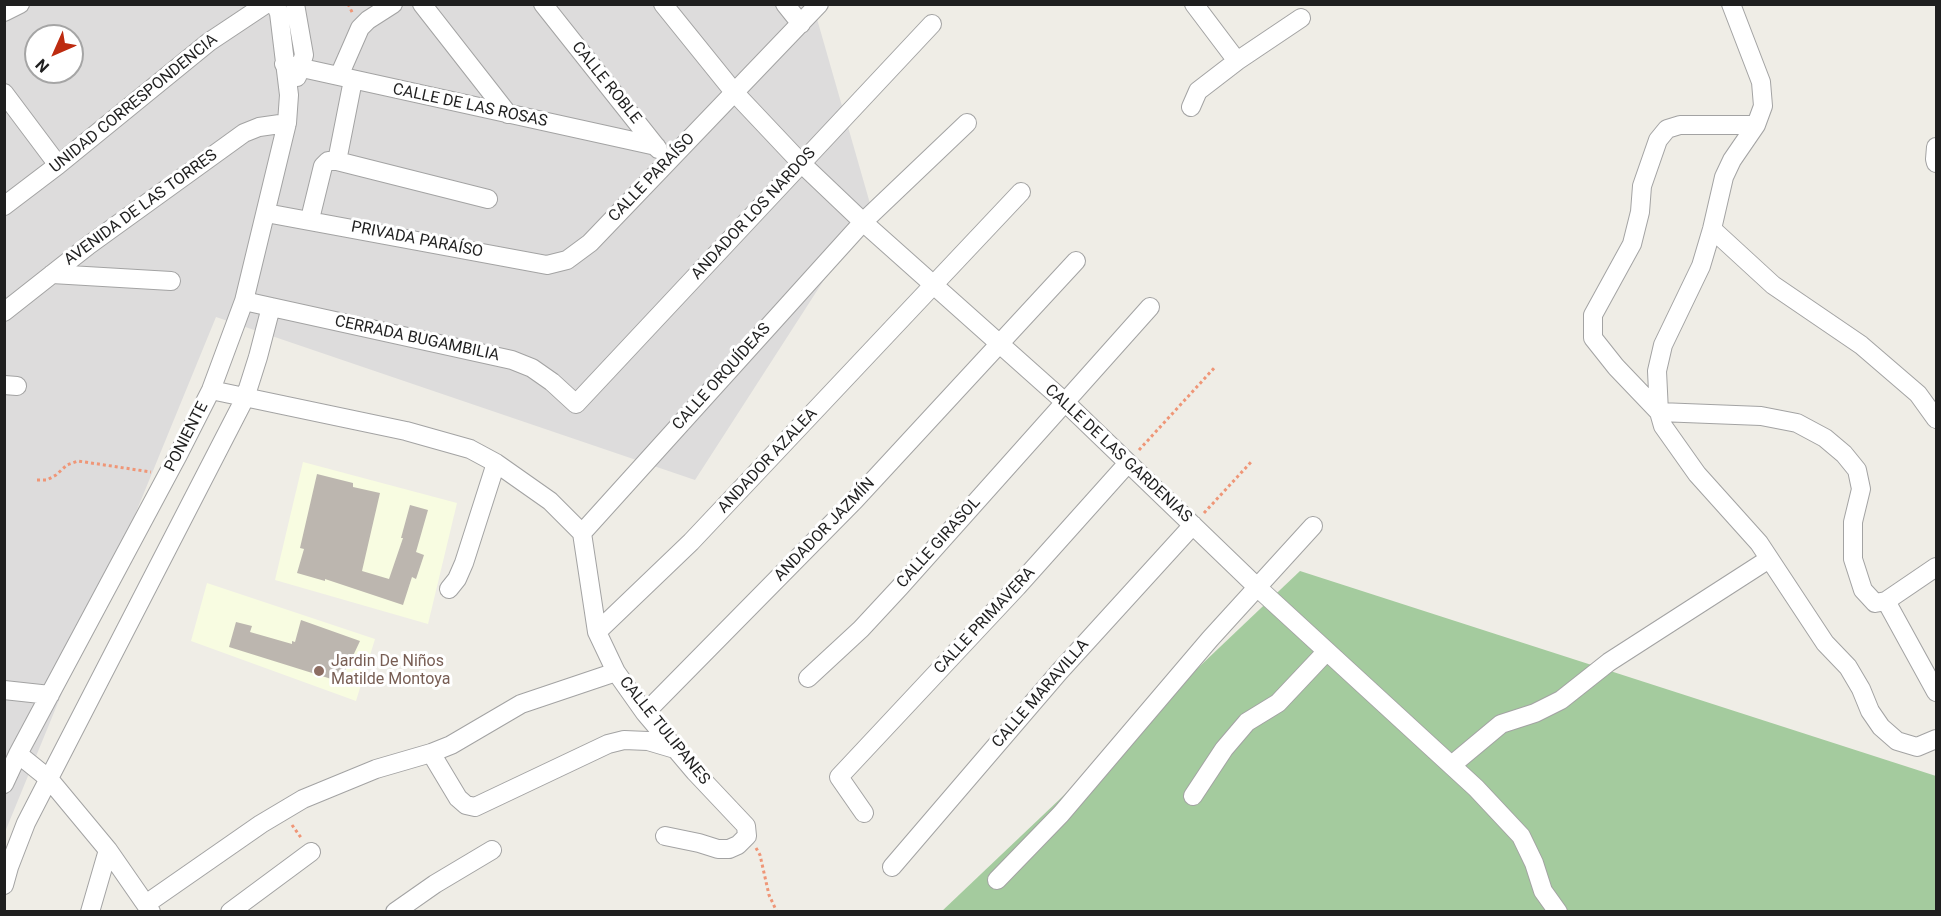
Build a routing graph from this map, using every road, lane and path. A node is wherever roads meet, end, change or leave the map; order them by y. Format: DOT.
graph roads {
  1 [pos="20,4"];
  2 [pos="266,4"];
  3 [pos="275,4"];
  4 [pos="295,4"];
  5 [pos="393,4"];
  6 [pos="422,4"];
  7 [pos="543,4"];
  8 [pos="663,4"];
  9 [pos="785,4"];
  10 [pos="819,4"];
  11 [pos="1194,4"];
  12 [pos="1731,4"];
  13 [pos="4,12"];
  14 [pos="1301,18"];
  15 [pos="801,24"];
  16 [pos="932,24"];
  17 [pos="1237,61"];
  18 [pos="293,66"];
  19 [pos="346,78"];
  20 [pos="734,92"];
  21 [pos="4,93"];
  22 [pos="1191,107"];
  23 [pos="508,114"];
  24 [pos="286,123"];
  25 [pos="966,123"];
  26 [pos="1756,125"];
  27 [pos="656,146"];
  28 [pos="1936,147"];
  29 [pos="332,161"];
  30 [pos="668,161"];
  31 [pos="801,163"];
  32 [pos="1936,163"];
  33 [pos="58,165"];
  34 [pos="1021,192"];
  35 [pos="488,199"];
  36 [pos="4,207"];
  37 [pos="266,213"];
  38 [pos="310,219"];
  39 [pos="863,222"];
  40 [pos="1712,229"];
  41 [pos="567,260"];
  42 [pos="1077,261"];
  43 [pos="52,274"];
  44 [pos="171,281"];
  45 [pos="932,284"];
  46 [pos="244,302"];
  47 [pos="271,307"];
  48 [pos="1150,307"];
  49 [pos="4,312"];
  50 [pos="1000,344"];
  51 [pos="1216,366"];
  52 [pos="211,390"];
  53 [pos="245,398"];
  54 [pos="1066,403"];
  55 [pos="576,404"];
  56 [pos="1659,412"];
  57 [pos="1936,419"];
  58 [pos="1252,461"];
  59 [pos="496,463"];
  60 [pos="1128,463"];
  61 [pos="168,475"];
  62 [pos="37,480"];
  63 [pos="1193,525"];
  64 [pos="1313,526"];
  65 [pos="582,533"];
  66 [pos="1769,559"];
  67 [pos="1936,567"];
  68 [pos="1257,587"];
  69 [pos="449,589"];
  70 [pos="1886,601"];
  71 [pos="597,632"];
  72 [pos="1327,651"];
  73 [pos="615,672"];
  74 [pos="808,678"];
  75 [pos="4,690"];
  76 [pos="1936,692"];
  77 [pos="50,695"];
  78 [pos="645,713"];
  79 [pos="1936,739"];
  80 [pos="675,749"];
  81 [pos="431,753"];
  82 [pos="18,754"];
  83 [pos="1453,764"];
  84 [pos="49,779"];
  85 [pos="4,784"];
  86 [pos="1193,796"];
  87 [pos="282,811"];
  88 [pos="864,813"];
  89 [pos="665,836"];
  90 [pos="747,836"];
  91 [pos="108,850"];
  92 [pos="492,850"];
  93 [pos="311,852"];
  94 [pos="892,867"];
  95 [pos="997,880"];
  96 [pos="4,885"];
  97 [pos="148,908"];
  98 [pos="90,912"];
  99 [pos="230,912"];
  100 [pos="395,912"];
  101 [pos="777,912"];
  102 [pos="1558,912"];
  1 -- 13 [label="street"];
  2 -- 33 [label="street, UNIDAD CORRESPONDENCIA"];
  3 -- 18 [label="street, PONIENTE"];
  4 -- 18 [label="street, PONIENTE"];
  5 -- 19 [label="street"];
  6 -- 23 [label="street"];
  7 -- 27 [label="street, CALLE ROBLE"];
  8 -- 20 [label="street, CALLE DE LAS GARDENIAS"];
  9 -- 15 [label="street"];
  10 -- 15 [label="street, CALLE PARAÍSO"];
  11 -- 17 [label="street"];
  12 -- 26 [label="street"];
  14 -- 17 [label="street"];
  15 -- 20 [label="street, CALLE PARAÍSO"];
  16 -- 31 [label="street, ANDADOR LOS NARDOS"];
  17 -- 22 [label="street"];
  18 -- 19 [label="street, CALLE DE LAS ROSAS"];
  18 -- 24 [label="street, PONIENTE"];
  19 -- 23 [label="street, CALLE DE LAS ROSAS"];
  19 -- 29 [label="street"];
  20 -- 30 [label="street, CALLE PARAÍSO"];
  20 -- 31 [label="street, CALLE DE LAS GARDENIAS"];
  21 -- 33 [label="street"];
  23 -- 27 [label="street, CALLE DE LAS ROSAS"];
  24 -- 37 [label="street, PONIENTE"];
  24 -- 43 [label="street, AVENIDA DE LAS TORRES"];
  25 -- 39 [label="street, CALLE ORQUÍDEAS"];
  26 -- 40 [label="street"];
  26 -- 56 [label="street"];
  27 -- 30 [label="street, CALLE ROBLE"];
  28 -- 32 [label="street"];
  29 -- 35 [label="street"];
  29 -- 38 [label="street"];
  30 -- 41 [label="street, CALLE PARAÍSO"];
  31 -- 39 [label="street, CALLE DE LAS GARDENIAS"];
  31 -- 55 [label="street, ANDADOR LOS NARDOS"];
  33 -- 36 [label="street, UNIDAD CORRESPONDENCIA"];
  34 -- 45 [label="street, ANDADOR AZALEA"];
  37 -- 38 [label="street, PRIVADA PARAÍSO"];
  37 -- 46 [label="street, PONIENTE"];
  38 -- 41 [label="street, PRIVADA PARAÍSO"];
  39 -- 45 [label="street, CALLE DE LAS GARDENIAS"];
  39 -- 65 [label="street, CALLE ORQUÍDEAS"];
  40 -- 56 [label="street"];
  40 -- 57 [label="street"];
  42 -- 50 [label="street, ANDADOR JAZMÍN"];
  43 -- 44 [label="street"];
  43 -- 49 [label="street, AVENIDA DE LAS TORRES"];
  45 -- 50 [label="street, CALLE DE LAS GARDENIAS"];
  45 -- 71 [label="street, ANDADOR AZALEA"];
  46 -- 47 [label="street, CERRADA BUGAMBILIA"];
  46 -- 52 [label="street, PONIENTE"];
  47 -- 53 [label="street"];
  47 -- 55 [label="street, CERRADA BUGAMBILIA"];
  48 -- 54 [label="street, CALLE GIRASOL"];
  50 -- 54 [label="street, CALLE DE LAS GARDENIAS"];
  50 -- 78 [label="street, ANDADOR JAZMÍN"];
  51 -- 60 [label="path"];
  52 -- 53 [label="street"];
  52 -- 61 [label="street, PONIENTE"];
  53 -- 59 [label="street"];
  53 -- 84 [label="street"];
  54 -- 60 [label="street, CALLE DE LAS GARDENIAS"];
  54 -- 74 [label="street, CALLE GIRASOL"];
  56 -- 66 [label="street"];
  56 -- 70 [label="street"];
  58 -- 63 [label="path"];
  59 -- 65 [label="street"];
  59 -- 69 [label="street"];
  60 -- 63 [label="street, CALLE DE LAS GARDENIAS"];
  60 -- 88 [label="street, CALLE PRIMAVERA"];
  61 -- 62 [label="path"];
  61 -- 77 [label="street, PONIENTE"];
  63 -- 68 [label="street, CALLE DE LAS GARDENIAS"];
  63 -- 94 [label="street, CALLE MARAVILLA"];
  64 -- 68 [label="street"];
  65 -- 71 [label="street, CALLE TULIPANES"];
  66 -- 79 [label="street"];
  66 -- 83 [label="street"];
  67 -- 70 [label="street"];
  68 -- 72 [label="street, CALLE DE LAS GARDENIAS"];
  68 -- 95 [label="street"];
  70 -- 76 [label="street"];
  71 -- 73 [label="street, CALLE TULIPANES"];
  72 -- 83 [label="street, CALLE DE LAS GARDENIAS"];
  72 -- 86 [label="street"];
  73 -- 78 [label="street, CALLE TULIPANES"];
  73 -- 81 [label="street"];
  75 -- 77 [label="street"];
  77 -- 82 [label="street, PONIENTE"];
  78 -- 80 [label="street, CALLE TULIPANES"];
  80 -- 81 [label="street"];
  80 -- 90 [label="street, CALLE TULIPANES"];
  81 -- 87 [label="street"];
  82 -- 84 [label="street"];
  82 -- 85 [label="street, PONIENTE"];
  83 -- 102 [label="street, CALLE DE LAS GARDENIAS"];
  84 -- 91 [label="street"];
  84 -- 96 [label="street"];
  87 -- 93 [label="path"];
  87 -- 97 [label="street"];
  89 -- 90 [label="street"];
  90 -- 101 [label="path"];
  91 -- 97 [label="street"];
  91 -- 98 [label="street"];
  92 -- 100 [label="street"];
  93 -- 99 [label="street"];
}
